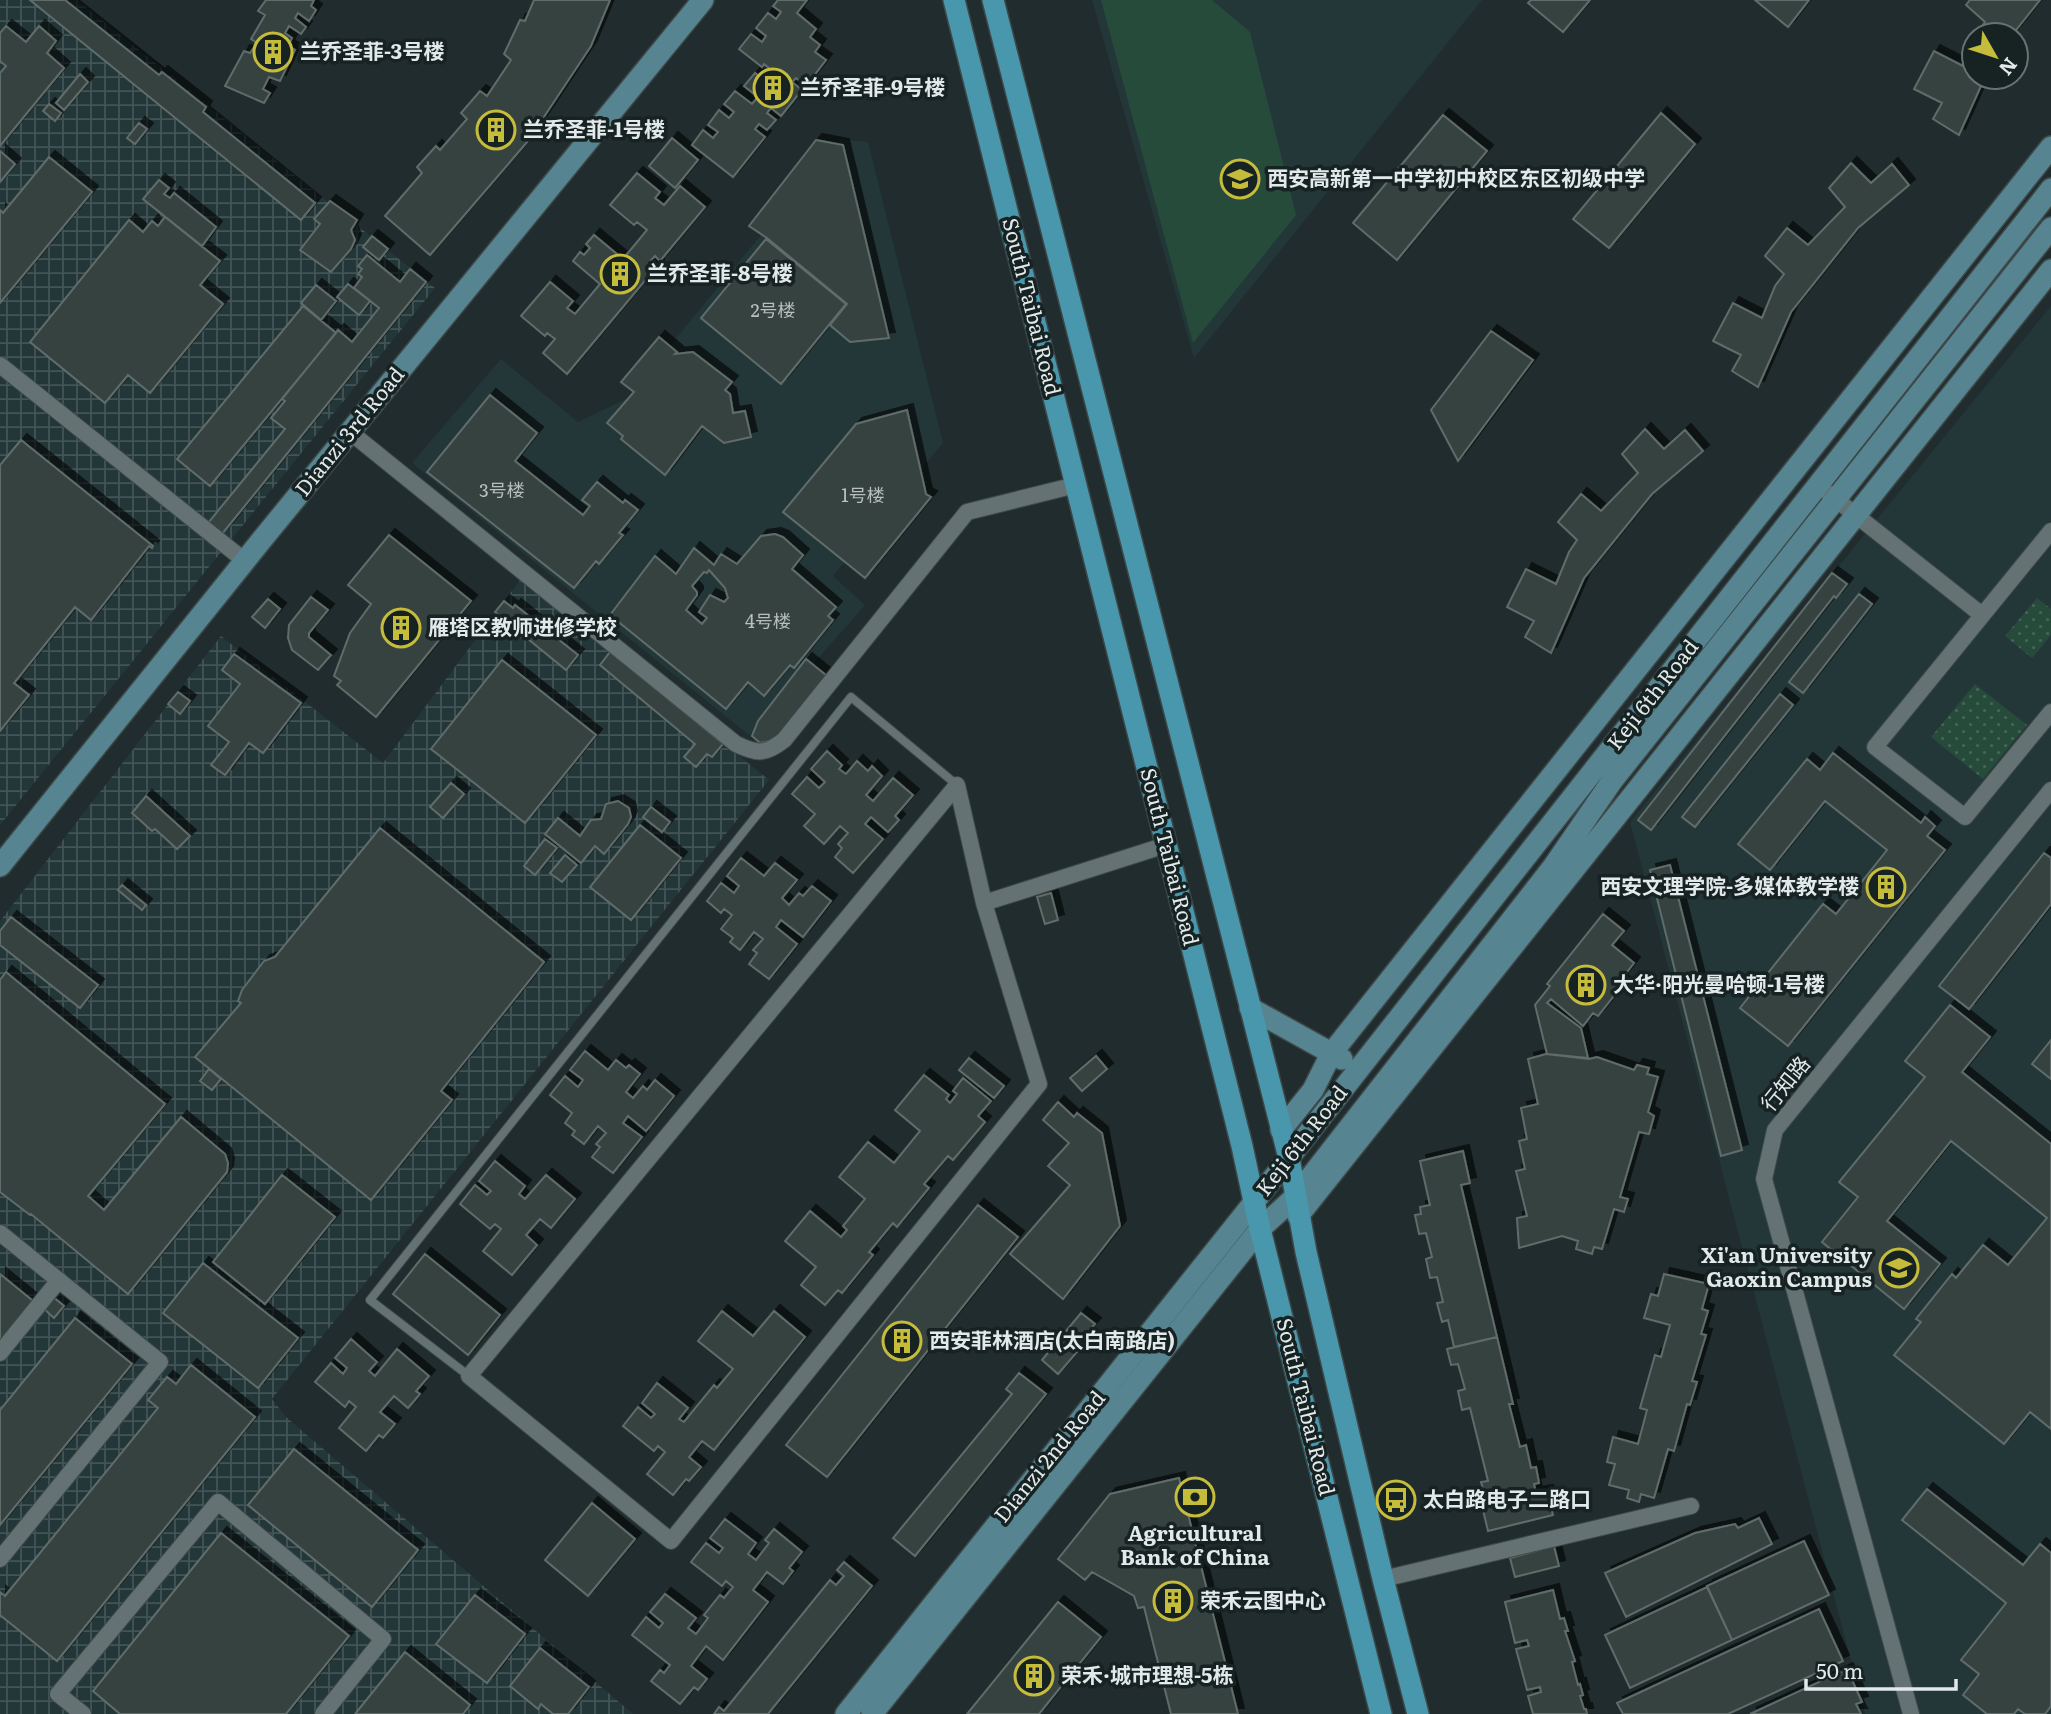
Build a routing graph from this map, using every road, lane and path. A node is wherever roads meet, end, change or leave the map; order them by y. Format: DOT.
graph roads {
  1 [pos="703,0"];
  2 [pos="954,0"];
  3 [pos="999,5"];
  4 [pos="2051,147"];
  5 [pos="2051,189"];
  6 [pos="2051,228"];
  7 [pos="2051,270"];
  8 [pos="0,365"];
  9 [pos="351,432"];
  10 [pos="1076,485"];
  11 [pos="1826,491"];
  12 [pos="1856,514"];
  13 [pos="2051,531"];
  14 [pos="245,561"];
  15 [pos="1982,615"];
  16 [pos="2051,712"];
  17 [pos="957,785"];
  18 [pos="2051,790"];
  19 [pos="1166,845"];
  20 [pos="0,866"];
  21 [pos="984,903"];
  22 [pos="1250,1008"];
  23 [pos="1331,1054"];
  24 [pos="1361,1066"];
  25 [pos="1281,1130"];
  26 [pos="1289,1158"];
  27 [pos="1255,1201"];
  28 [pos="1297,1207"];
  29 [pos="1260,1229"];
  30 [pos="0,1233"];
  31 [pos="59,1280"];
  32 [pos="0,1353"];
  33 [pos="469,1376"];
  34 [pos="1691,1506"];
  35 [pos="0,1559"];
  36 [pos="1383,1579"];
  37 [pos="83,1714"];
  38 [pos="323,1714"];
  39 [pos="846,1714"];
  40 [pos="872,1714"];
  41 [pos="1381,1714"];
  42 [pos="1418,1714"];
  43 [pos="1911,1714"];
  1 -- 9 [label="main road, Dianzi 3rd Road"];
  2 -- 10 [label="main road, South Taibai Road"];
  3 -- 22 [label="main road, South Taibai Road"];
  4 -- 23 [label="main road"];
  5 -- 11 [label="main road, Keji 6th Road"];
  6 -- 11 [label="main road, Keji 6th Road"];
  7 -- 12 [label="main road"];
  8 -- 14 [label="street"];
  9 -- 10 [label="street"];
  9 -- 14 [label="main road, Dianzi 3rd Road"];
  10 -- 19 [label="main road, South Taibai Road"];
  11 -- 12 [label="street"];
  11 -- 24 [label="main road, Keji 6th Road"];
  11 -- 28 [label="main road, Keji 6th Road"];
  12 -- 15 [label="street"];
  12 -- 28 [label="main road"];
  13 -- 15 [label="street"];
  14 -- 20 [label="main road, Dianzi 3rd Road"];
  15 -- 16 [label="street"];
  17 -- 21 [label="street"];
  17 -- 33 [label="street"];
  17 -- 33 [label="lane"];
  18 -- 43 [label="street, 行知路"];
  19 -- 21 [label="street"];
  19 -- 27 [label="main road, South Taibai Road"];
  21 -- 33 [label="street"];
  22 -- 23 [label="main road"];
  22 -- 25 [label="main road, South Taibai Road"];
  23 -- 24 [label="main road"];
  23 -- 25 [label="main road"];
  24 -- 26 [label="main road, Keji 6th Road"];
  25 -- 26 [label="main road, South Taibai Road"];
  26 -- 27 [label="main road, Keji 6th Road"];
  26 -- 28 [label="main road, South Taibai Road"];
  27 -- 29 [label="main road, South Taibai Road"];
  27 -- 39 [label="main road, Dianzi 2nd Road"];
  28 -- 29 [label="main road, Keji 6th Road"];
  28 -- 36 [label="main road, South Taibai Road"];
  29 -- 40 [label="main road, Dianzi 2nd Road"];
  29 -- 41 [label="main road, South Taibai Road"];
  30 -- 31 [label="street"];
  31 -- 32 [label="street"];
  31 -- 35 [label="street"];
  34 -- 36 [label="street"];
  36 -- 42 [label="main road, South Taibai Road"];
  37 -- 38 [label="street"];
}
